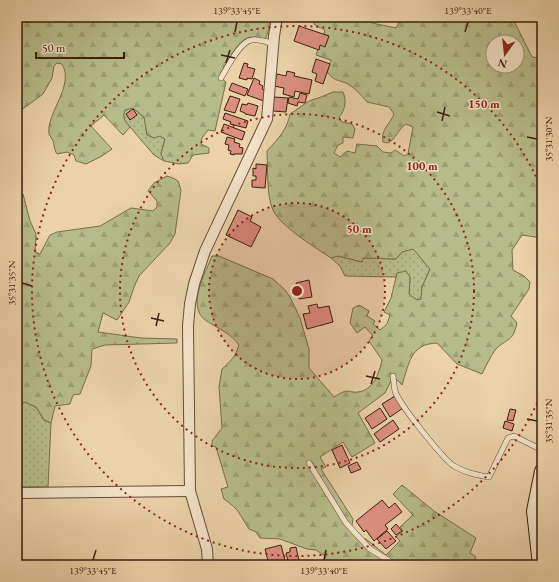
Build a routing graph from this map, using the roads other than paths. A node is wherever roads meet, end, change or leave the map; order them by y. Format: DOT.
graph roads {
  1 [pos="277,17"];
  2 [pos="274,44"];
  3 [pos="221,78"];
  4 [pos="393,376"];
  5 [pos="542,450"];
  6 [pos="309,463"];
  7 [pos="542,471"];
  8 [pos="190,491"];
  9 [pos="17,493"];
  10 [pos="208,565"];
  11 [pos="396,565"];
  12 [pos="540,565"];
  1 -- 2 [label="street"];
  2 -- 3 [label="lane"];
  2 -- 8 [label="street"];
  4 -- 5 [label="lane"];
  6 -- 11 [label="lane"];
  7 -- 12 [label="street"];
  8 -- 9 [label="street"];
  8 -- 10 [label="street"];
}
